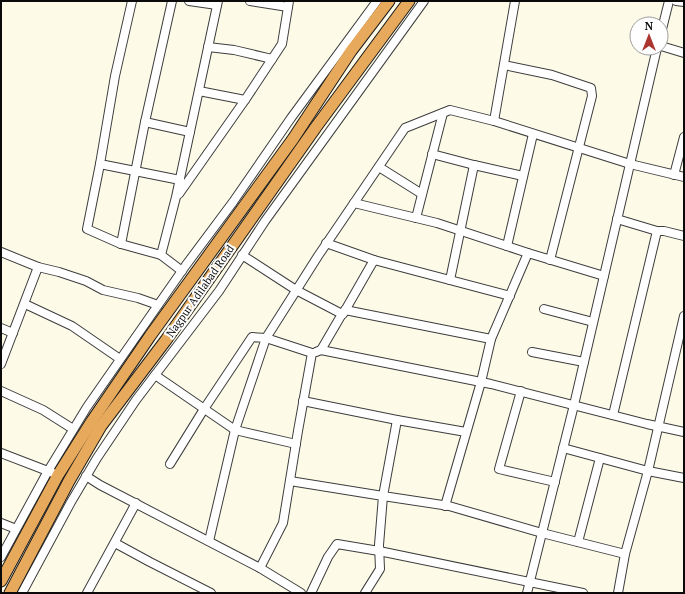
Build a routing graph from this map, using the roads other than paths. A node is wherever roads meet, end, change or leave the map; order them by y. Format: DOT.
graph roads {
  1 [pos="132,1"];
  2 [pos="172,1"];
  3 [pos="189,1"];
  4 [pos="250,1"];
  5 [pos="377,1"];
  6 [pos="389,1"];
  7 [pos="409,1"];
  8 [pos="424,1"];
  9 [pos="516,1"];
  10 [pos="669,1"];
  11 [pos="676,1"];
  12 [pos="684,2"];
  13 [pos="218,3"];
  14 [pos="289,4"];
  15 [pos="665,16"];
  16 [pos="208,47"];
  17 [pos="669,48"];
  18 [pos="684,53"];
  19 [pos="655,56"];
  20 [pos="272,58"];
  21 [pos="504,65"];
  22 [pos="199,91"];
  23 [pos="245,100"];
  24 [pos="443,113"];
  25 [pos="494,121"];
  26 [pos="145,122"];
  27 [pos="190,132"];
  28 [pos="533,134"];
  29 [pos="684,137"];
  30 [pos="578,148"];
  31 [pos="432,154"];
  32 [pos="100,164"];
  33 [pos="630,164"];
  34 [pos="474,165"];
  35 [pos="379,167"];
  36 [pos="136,172"];
  37 [pos="674,175"];
  38 [pos="523,176"];
  39 [pos="684,177"];
  40 [pos="180,180"];
  41 [pos="422,194"];
  42 [pos="176,197"];
  43 [pos="354,203"];
  44 [pos="416,218"];
  45 [pos="617,219"];
  46 [pos="460,231"];
  47 [pos="657,231"];
  48 [pos="684,236"];
  49 [pos="121,244"];
  50 [pos="326,244"];
  51 [pos="507,246"];
  52 [pos="528,253"];
  53 [pos="1,254"];
  54 [pos="161,255"];
  55 [pos="242,255"];
  56 [pos="374,260"];
  57 [pos="550,260"];
  58 [pos="38,267"];
  59 [pos="182,271"];
  60 [pos="604,276"];
  61 [pos="450,280"];
  62 [pos="296,290"];
  63 [pos="510,296"];
  64 [pos="25,304"];
  65 [pos="158,306"];
  66 [pos="544,309"];
  67 [pos="344,312"];
  68 [pos="684,316"];
  69 [pos="593,322"];
  70 [pos="1,328"];
  71 [pos="13,333"];
  72 [pos="266,338"];
  73 [pos="166,340"];
  74 [pos="491,340"];
  75 [pos="175,347"];
  76 [pos="321,350"];
  77 [pos="532,352"];
  78 [pos="312,353"];
  79 [pos="120,359"];
  80 [pos="584,362"];
  81 [pos="1,364"];
  82 [pos="155,375"];
  83 [pos="481,382"];
  84 [pos="1,391"];
  85 [pos="521,392"];
  86 [pos="303,402"];
  87 [pos="574,405"];
  88 [pos="204,409"];
  89 [pos="613,415"];
  90 [pos="397,420"];
  91 [pos="658,427"];
  92 [pos="73,429"];
  93 [pos="235,430"];
  94 [pos="466,432"];
  95 [pos="684,432"];
  96 [pos="296,444"];
  97 [pos="563,448"];
  98 [pos="1,454"];
  99 [pos="600,458"];
  100 [pos="170,464"];
  101 [pos="648,471"];
  102 [pos="53,473"];
  103 [pos="86,476"];
  104 [pos="684,478"];
  105 [pos="69,481"];
  106 [pos="290,481"];
  107 [pos="555,482"];
  108 [pos="79,488"];
  109 [pos="383,496"];
  110 [pos="136,503"];
  111 [pos="445,506"];
  112 [pos="1,523"];
  113 [pos="16,529"];
  114 [pos="542,533"];
  115 [pos="209,541"];
  116 [pos="578,542"];
  117 [pos="115,543"];
  118 [pos="379,551"];
  119 [pos="626,554"];
  120 [pos="1,557"];
  121 [pos="260,568"];
  122 [pos="1,581"];
  123 [pos="529,583"];
  124 [pos="10,593"];
  125 [pos="22,593"];
  126 [pos="88,593"];
  127 [pos="211,593"];
  128 [pos="301,593"];
  129 [pos="311,593"];
  130 [pos="365,593"];
  131 [pos="527,593"];
  132 [pos="582,593"];
  133 [pos="618,593"];
  1 -- 32 [label="street"];
  2 -- 26 [label="street"];
  3 -- 13 [label="street"];
  4 -- 14 [label="street"];
  5 -- 59 [label="street"];
  6 -- 102 [label="highway, Nagpur Adilabad Road"];
  7 -- 73 [label="highway, Nagpur Adilabad Road"];
  8 -- 55 [label="street"];
  9 -- 21 [label="street"];
  10 -- 15 [label="street"];
  11 -- 12 [label="street"];
  13 -- 16 [label="street"];
  14 -- 20 [label="street"];
  16 -- 20 [label="street"];
  16 -- 22 [label="street"];
  17 -- 18 [label="street"];
  19 -- 33 [label="street"];
  20 -- 23 [label="street"];
  21 -- 25 [label="street"];
  21 -- 30 [label="street"];
  22 -- 23 [label="street"];
  22 -- 27 [label="street"];
  23 -- 42 [label="street"];
  24 -- 25 [label="street"];
  24 -- 31 [label="street"];
  24 -- 35 [label="street"];
  25 -- 28 [label="street"];
  26 -- 27 [label="street"];
  26 -- 36 [label="street"];
  27 -- 40 [label="street"];
  28 -- 30 [label="street"];
  28 -- 38 [label="street"];
  29 -- 37 [label="street"];
  30 -- 33 [label="street"];
  30 -- 57 [label="street"];
  31 -- 34 [label="street"];
  31 -- 41 [label="street"];
  32 -- 36 [label="street"];
  32 -- 49 [label="street"];
  33 -- 37 [label="street"];
  33 -- 45 [label="street"];
  34 -- 38 [label="street"];
  34 -- 46 [label="street"];
  35 -- 41 [label="street"];
  35 -- 43 [label="street"];
  36 -- 40 [label="street"];
  36 -- 49 [label="street"];
  37 -- 39 [label="street"];
  38 -- 51 [label="street"];
  40 -- 42 [label="street"];
  41 -- 44 [label="street"];
  42 -- 54 [label="street"];
  43 -- 44 [label="street"];
  43 -- 50 [label="street"];
  44 -- 46 [label="street"];
  45 -- 47 [label="street"];
  45 -- 60 [label="street"];
  46 -- 51 [label="street"];
  46 -- 61 [label="street"];
  47 -- 48 [label="street"];
  47 -- 89 [label="street"];
  49 -- 54 [label="street"];
  50 -- 56 [label="street"];
  50 -- 62 [label="street"];
  51 -- 52 [label="street"];
  52 -- 57 [label="street"];
  52 -- 63 [label="street"];
  53 -- 58 [label="street"];
  54 -- 59 [label="street"];
  55 -- 62 [label="street"];
  55 -- 75 [label="street"];
  56 -- 61 [label="street"];
  56 -- 67 [label="street"];
  57 -- 60 [label="street"];
  58 -- 64 [label="street"];
  58 -- 65 [label="street"];
  59 -- 65 [label="street"];
  60 -- 69 [label="street"];
  61 -- 63 [label="street"];
  62 -- 67 [label="street"];
  62 -- 72 [label="street"];
  63 -- 74 [label="street"];
  64 -- 71 [label="street"];
  64 -- 79 [label="street"];
  65 -- 79 [label="street"];
  66 -- 69 [label="street"];
  67 -- 74 [label="street"];
  67 -- 76 [label="street"];
  68 -- 91 [label="street"];
  69 -- 80 [label="street"];
  70 -- 71 [label="street"];
  71 -- 81 [label="street"];
  72 -- 78 [label="street"];
  72 -- 88 [label="street"];
  72 -- 93 [label="street"];
  73 -- 75 [label="street"];
  73 -- 105 [label="highway, Nagpur Adilabad Road"];
  74 -- 83 [label="street"];
  75 -- 82 [label="street"];
  76 -- 78 [label="street"];
  76 -- 83 [label="street"];
  77 -- 80 [label="street"];
  78 -- 86 [label="street"];
  79 -- 92 [label="street"];
  80 -- 87 [label="street"];
  82 -- 88 [label="street"];
  82 -- 103 [label="street"];
  83 -- 85 [label="street"];
  83 -- 94 [label="street"];
  84 -- 92 [label="street"];
  85 -- 87 [label="street"];
  85 -- 107 [label="street"];
  86 -- 90 [label="street"];
  86 -- 96 [label="street"];
  87 -- 89 [label="street"];
  87 -- 97 [label="street"];
  88 -- 93 [label="street"];
  88 -- 100 [label="street"];
  89 -- 91 [label="street"];
  90 -- 94 [label="street"];
  90 -- 109 [label="street"];
  91 -- 95 [label="street"];
  91 -- 101 [label="street"];
  92 -- 102 [label="street"];
  93 -- 96 [label="street"];
  93 -- 115 [label="street"];
  94 -- 111 [label="street"];
  96 -- 106 [label="street"];
  97 -- 99 [label="street"];
  97 -- 107 [label="street"];
  98 -- 102 [label="street"];
  99 -- 101 [label="street"];
  99 -- 116 [label="street"];
  101 -- 104 [label="street"];
  101 -- 119 [label="street"];
  102 -- 105 [label="street"];
  102 -- 113 [label="street"];
  102 -- 122 [label="highway, Nagpur Adilabad Road"];
  103 -- 108 [label="street"];
  103 -- 110 [label="street"];
  105 -- 108 [label="street"];
  105 -- 124 [label="highway, Nagpur Adilabad Road"];
  106 -- 109 [label="street"];
  106 -- 121 [label="street"];
  107 -- 114 [label="street"];
  108 -- 125 [label="street"];
  109 -- 111 [label="street"];
  109 -- 118 [label="street"];
  110 -- 115 [label="street"];
  110 -- 117 [label="street"];
  111 -- 114 [label="street"];
  112 -- 113 [label="street"];
  113 -- 120 [label="street"];
  114 -- 116 [label="street"];
  114 -- 123 [label="street"];
  115 -- 121 [label="street"];
  116 -- 119 [label="street"];
  117 -- 126 [label="street"];
  117 -- 127 [label="street"];
  118 -- 123 [label="street"];
  118 -- 129 [label="street"];
  118 -- 130 [label="street"];
  119 -- 133 [label="street"];
  121 -- 128 [label="street"];
  123 -- 131 [label="street"];
  123 -- 132 [label="street"];
}
